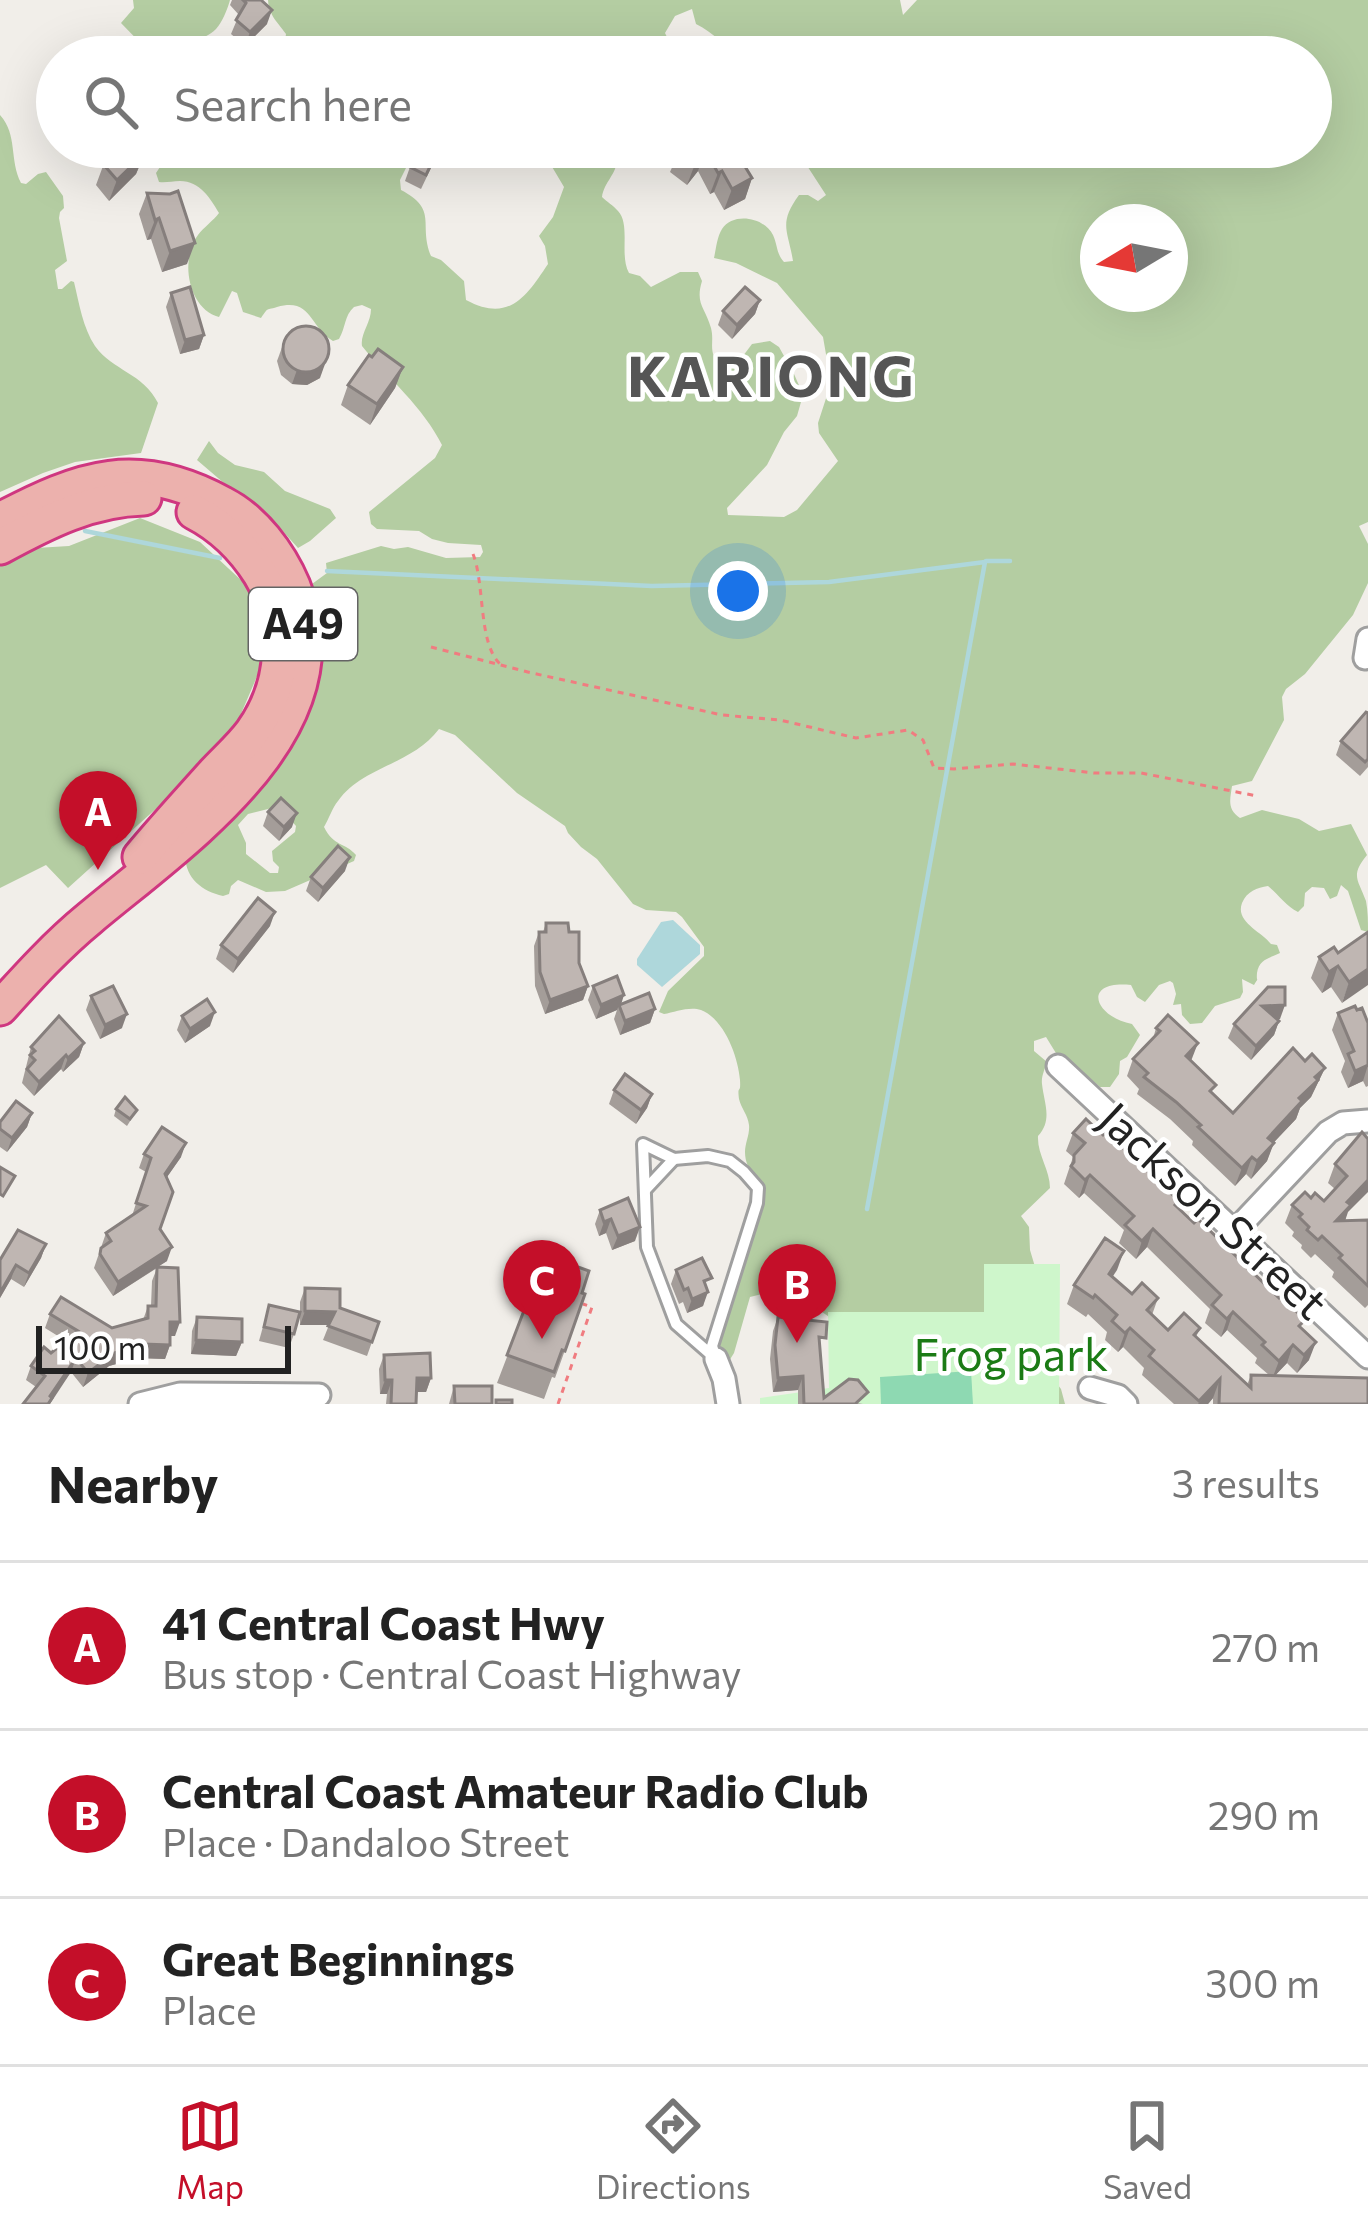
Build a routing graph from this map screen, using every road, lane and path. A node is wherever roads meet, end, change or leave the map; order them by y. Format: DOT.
graph roads {
  1 [pos="0,520"];
  2 [pos="0,547"];
  3 [pos="473,554"];
  4 [pos="431,647"];
  5 [pos="501,665"];
  6 [pos="1257,796"];
  7 [pos="84,922"];
  8 [pos="15,987"];
  9 [pos="1058,1066"];
  10 [pos="1368,1120"];
  11 [pos="674,1159"];
  12 [pos="645,1190"];
  13 [pos="1235,1231"];
  14 [pos="578,1302"];
  15 [pos="1368,1357"];
  16 [pos="716,1359"];
  17 [pos="1090,1388"];
  18 [pos="320,1394"];
  19 [pos="140,1404"];
  20 [pos="559,1404"];
  21 [pos="728,1404"];
  22 [pos="1126,1404"];
  1 -- 7 [label="highway, A49"];
  2 -- 7 [label="highway, A49"];
  3 -- 5 [label="path"];
  4 -- 5 [label="path"];
  5 -- 6 [label="path"];
  7 -- 8 [label="highway, A49"];
  9 -- 13 [label="street, Jackson Street"];
  10 -- 13 [label="street"];
  11 -- 12 [label="lane"];
  11 -- 12 [label="lane"];
  11 -- 16 [label="lane"];
  12 -- 16 [label="lane"];
  13 -- 15 [label="street, Jackson Street"];
  14 -- 20 [label="path"];
  16 -- 21 [label="street"];
  17 -- 22 [label="street"];
  18 -- 19 [label="street"];
}
